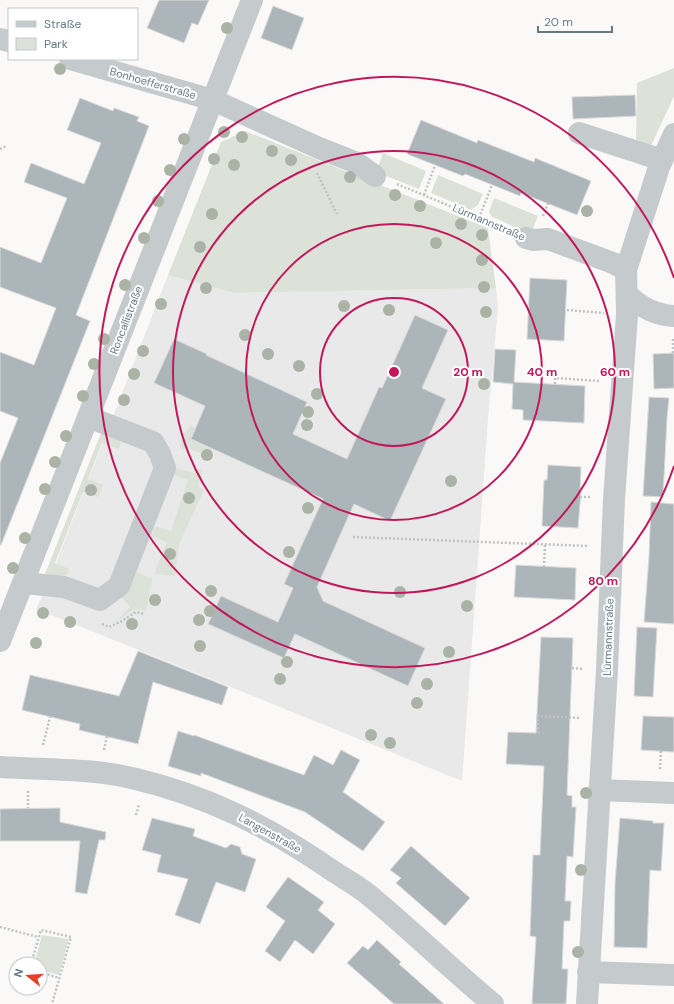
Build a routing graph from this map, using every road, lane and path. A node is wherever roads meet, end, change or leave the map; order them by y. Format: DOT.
graph roads {
  1 [pos="252,0"];
  2 [pos="73,60"];
  3 [pos="213,100"];
  4 [pos="579,133"];
  5 [pos="674,134"];
  6 [pos="6,146"];
  7 [pos="319,148"];
  8 [pos="0,149"];
  9 [pos="662,160"];
  10 [pos="435,165"];
  11 [pos="375,176"];
  12 [pos="492,185"];
  13 [pos="424,195"];
  14 [pos="337,214"];
  15 [pos="478,218"];
  16 [pos="526,238"];
  17 [pos="626,270"];
  18 [pos="627,304"];
  19 [pos="567,310"];
  20 [pos="674,316"];
  21 [pos="622,382"];
  22 [pos="555,384"];
  23 [pos="88,417"];
  24 [pos="354,537"];
  25 [pos="545,545"];
  26 [pos="611,547"];
  27 [pos="544,567"];
  28 [pos="24,583"];
  29 [pos="0,641"];
  30 [pos="50,717"];
  31 [pos="604,719"];
  32 [pos="538,733"];
  33 [pos="0,767"];
  34 [pos="38,769"];
  35 [pos="599,790"];
  36 [pos="674,793"];
  37 [pos="0,927"];
  38 [pos="38,937"];
  39 [pos="33,956"];
  40 [pos="588,972"];
  41 [pos="48,975"];
  42 [pos="674,975"];
  43 [pos="59,978"];
  44 [pos="52,1004"];
  45 [pos="493,1004"];
  46 [pos="587,1004"];
  1 -- 3 [label="street, Roncallistraße"];
  2 -- 3 [label="street, Bonhoefferstraße"];
  3 -- 7 [label="street, Bonhoefferstraße"];
  3 -- 23 [label="street, Roncallistraße"];
  4 -- 9 [label="street"];
  5 -- 9 [label="street, Lürmannstraße"];
  6 -- 8 [label="path"];
  7 -- 11 [label="street, Bonhoefferstraße"];
  7 -- 14 [label="path"];
  9 -- 17 [label="street, Lürmannstraße"];
  10 -- 13 [label="path"];
  11 -- 13 [label="path, Lürmannstraße"];
  12 -- 15 [label="path"];
  13 -- 15 [label="path, Lürmannstraße"];
  15 -- 16 [label="path, Lürmannstraße"];
  16 -- 17 [label="street, Lürmannstraße"];
  17 -- 18 [label="street, Lürmannstraße"];
  18 -- 19 [label="path"];
  18 -- 20 [label="street"];
  18 -- 21 [label="street, Lürmannstraße"];
  21 -- 22 [label="path"];
  21 -- 26 [label="street, Lürmannstraße"];
  23 -- 28 [label="street, Roncallistraße"];
  23 -- 28 [label="street"];
  24 -- 25 [label="path"];
  25 -- 26 [label="path"];
  25 -- 27 [label="path"];
  26 -- 31 [label="street, Lürmannstraße"];
  28 -- 29 [label="street, Roncallistraße"];
  30 -- 34 [label="path"];
  31 -- 32 [label="path"];
  31 -- 35 [label="street, Lürmannstraße"];
  33 -- 34 [label="street, Langenstraße"];
  34 -- 45 [label="street, Langenstraße"];
  35 -- 36 [label="street"];
  35 -- 40 [label="street, Lürmannstraße"];
  37 -- 38 [label="path"];
  38 -- 39 [label="path"];
  38 -- 43 [label="path"];
  40 -- 42 [label="street"];
  40 -- 46 [label="street, Lürmannstraße"];
  41 -- 43 [label="path"];
  43 -- 44 [label="path"];
}
